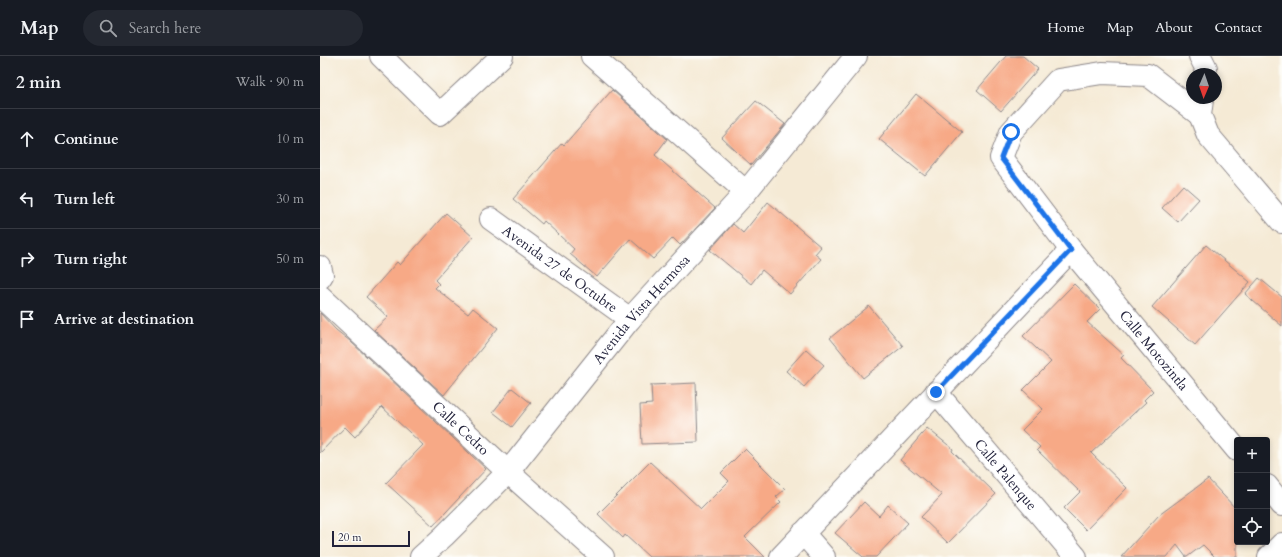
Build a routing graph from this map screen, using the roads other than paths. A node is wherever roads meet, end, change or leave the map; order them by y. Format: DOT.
graph roads {
  1 [pos="381,56"];
  2 [pos="502,56"];
  3 [pos="592,56"];
  4 [pos="856,56"];
  5 [pos="1201,106"];
  6 [pos="746,192"];
  7 [pos="491,219"];
  8 [pos="1282,222"];
  9 [pos="1071,250"];
  10 [pos="320,267"];
  11 [pos="320,278"];
  12 [pos="320,296"];
  13 [pos="630,319"];
  14 [pos="936,392"];
  15 [pos="1234,446"];
  16 [pos="508,472"];
  17 [pos="1270,490"];
  18 [pos="1282,505"];
  19 [pos="803,533"];
  20 [pos="1282,544"];
  21 [pos="421,557"];
  22 [pos="603,557"];
  23 [pos="782,557"];
  24 [pos="824,557"];
  25 [pos="1076,557"];
  26 [pos="1269,557"];
  1 -- 2 [label="street"];
  3 -- 6 [label="street"];
  4 -- 6 [label="street, Avenida Vista Hermosa"];
  5 -- 8 [label="street"];
  5 -- 9 [label="street, Calle Motozintla"];
  6 -- 13 [label="street, Avenida Vista Hermosa"];
  7 -- 13 [label="street, Avenida 27 de Octubre"];
  9 -- 14 [label="street"];
  9 -- 15 [label="street, Calle Motozintla"];
  10 -- 11 [label="street"];
  12 -- 16 [label="street, Calle Cedro"];
  13 -- 16 [label="street, Avenida Vista Hermosa"];
  14 -- 19 [label="street"];
  14 -- 25 [label="street, Calle Palenque"];
  16 -- 21 [label="street, Avenida Vista Hermosa"];
  16 -- 22 [label="street, Calle Cedro"];
  17 -- 18 [label="street"];
  19 -- 23 [label="street"];
  19 -- 24 [label="street"];
  20 -- 26 [label="street"];
}
